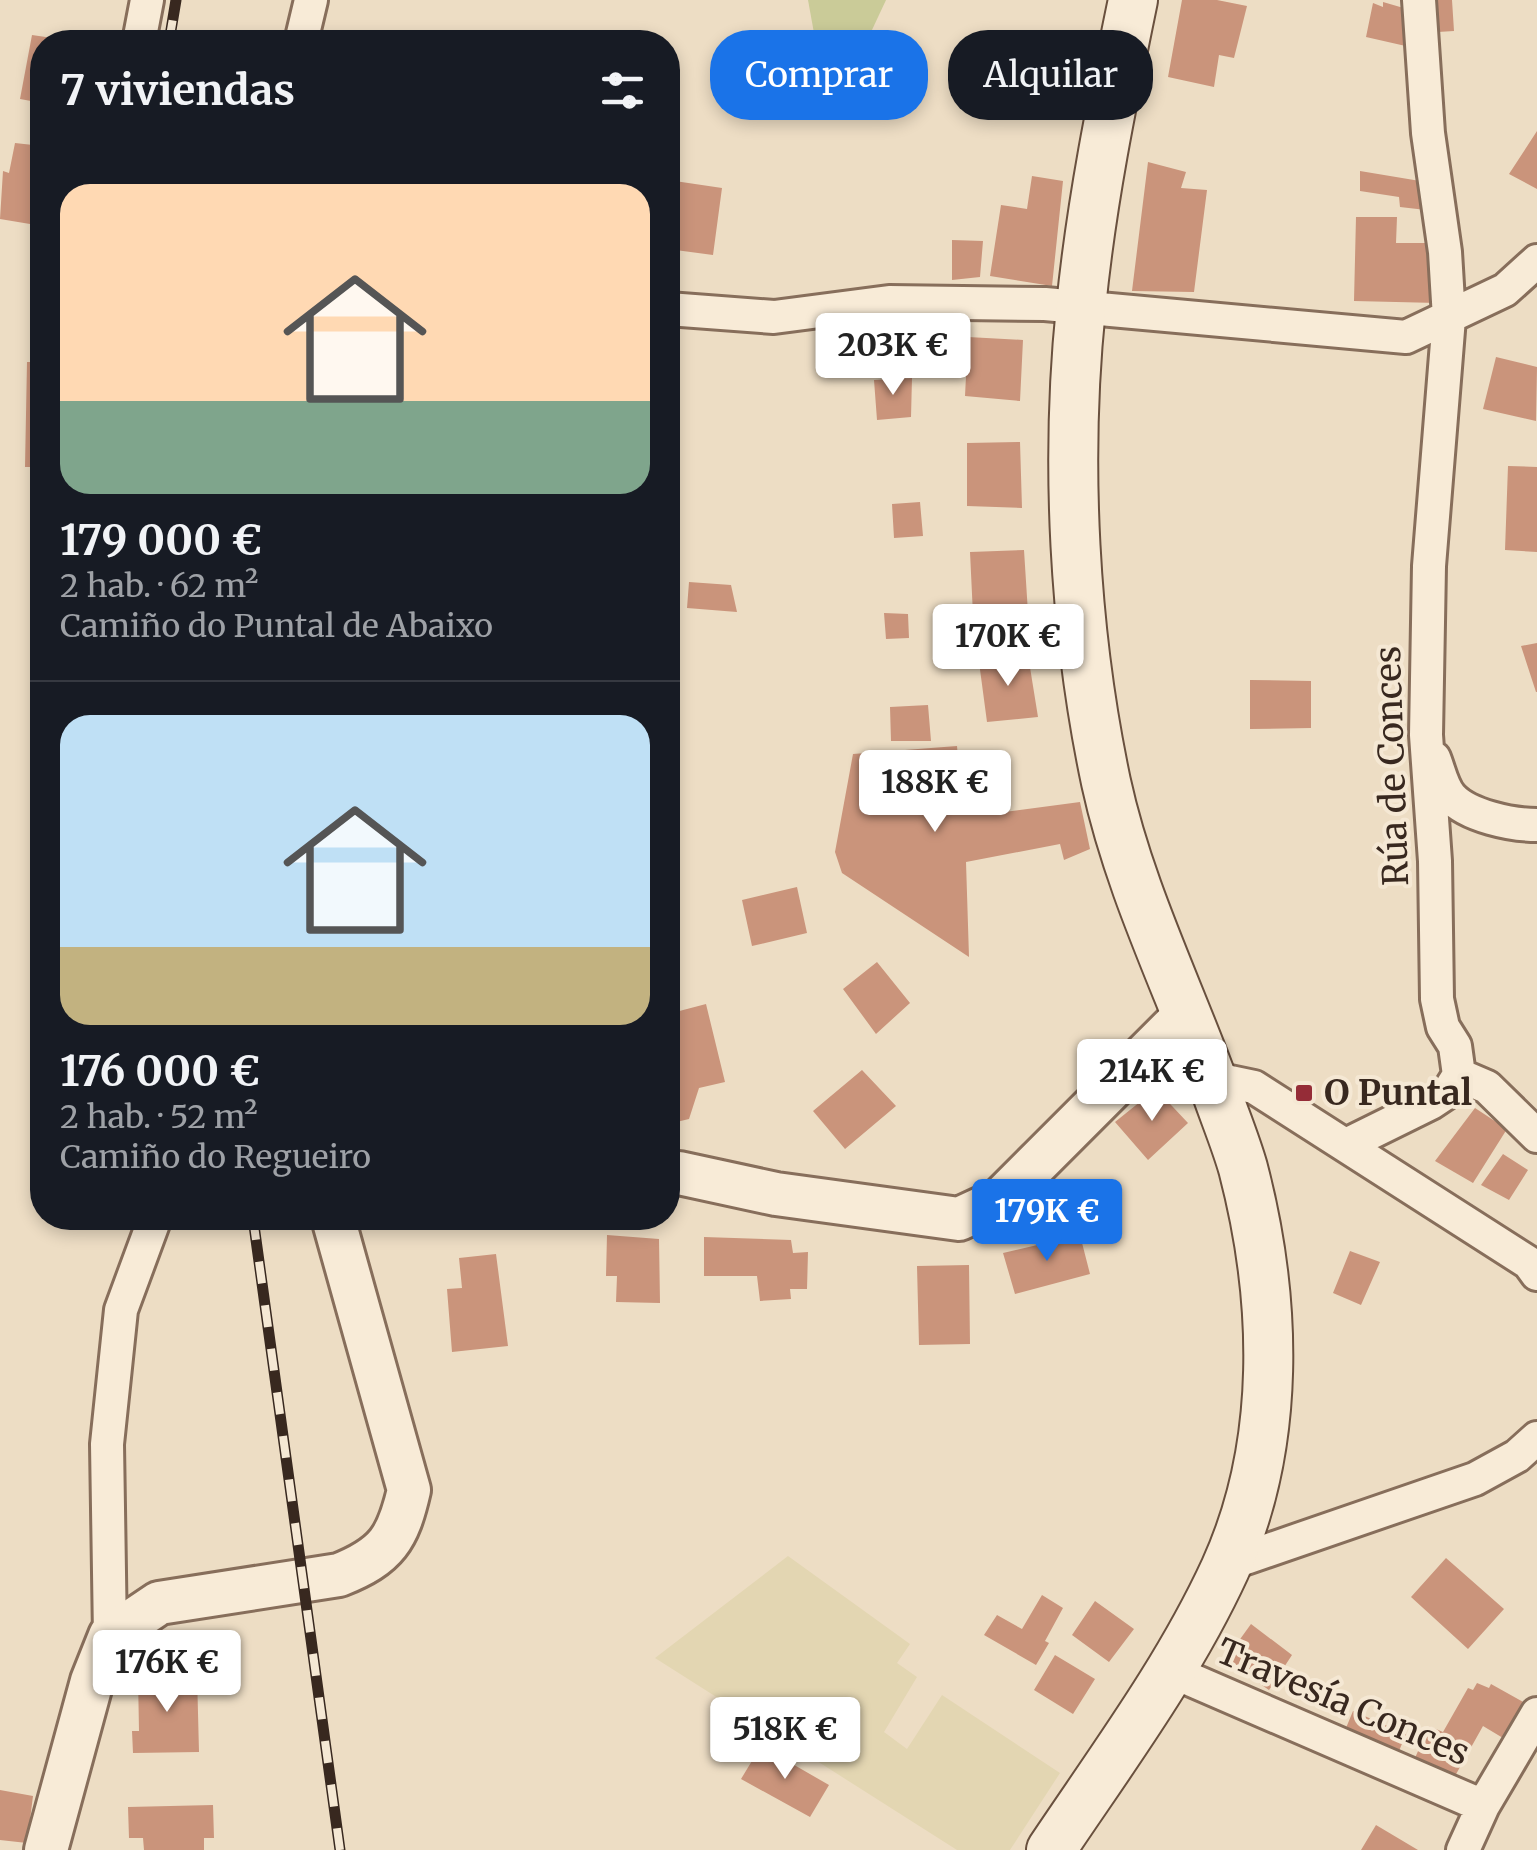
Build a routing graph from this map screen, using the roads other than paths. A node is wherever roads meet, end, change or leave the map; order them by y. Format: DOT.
graph roads {
  1 [pos="148,0"];
  2 [pos="311,0"];
  3 [pos="1133,0"];
  4 [pos="1419,0"];
  5 [pos="142,30"];
  6 [pos="303,30"];
  7 [pos="1537,261"];
  8 [pos="1081,307"];
  9 [pos="680,310"];
  10 [pos="1449,318"];
  11 [pos="1426,735"];
  12 [pos="1528,825"];
  13 [pos="1434,839"];
  14 [pos="1185,1014"];
  15 [pos="1459,1075"];
  16 [pos="1211,1078"];
  17 [pos="1537,1136"];
  18 [pos="1348,1144"];
  19 [pos="680,1173"];
  20 [pos="151,1230"];
  21 [pos="336,1230"];
  22 [pos="1533,1269"];
  23 [pos="1537,1438"];
  24 [pos="1228,1564"];
  25 [pos="110,1636"];
  26 [pos="1170,1670"];
  27 [pos="1537,1714"];
  28 [pos="1484,1806"];
  29 [pos="46,1850"];
  30 [pos="1051,1850"];
  31 [pos="1463,1850"];
  1 -- 5 [label="street"];
  2 -- 6 [label="street"];
  3 -- 8 [label="main road"];
  4 -- 10 [label="street, Rúa de Conces"];
  7 -- 10 [label="street"];
  8 -- 9 [label="street"];
  8 -- 10 [label="street"];
  8 -- 14 [label="main road"];
  10 -- 11 [label="street, Rúa de Conces"];
  11 -- 12 [label="street"];
  11 -- 13 [label="street, Rúa de Conces"];
  12 -- 13 [label="street"];
  13 -- 15 [label="street, Rúa de Conces"];
  14 -- 16 [label="main road"];
  14 -- 19 [label="street"];
  15 -- 17 [label="street"];
  15 -- 18 [label="street"];
  16 -- 18 [label="street"];
  16 -- 24 [label="main road"];
  18 -- 22 [label="street"];
  20 -- 25 [label="street"];
  21 -- 25 [label="street"];
  23 -- 24 [label="street"];
  24 -- 26 [label="main road"];
  25 -- 29 [label="street"];
  26 -- 28 [label="street, Travesía Conces"];
  26 -- 30 [label="main road"];
  27 -- 28 [label="street"];
  28 -- 31 [label="street"];
}
